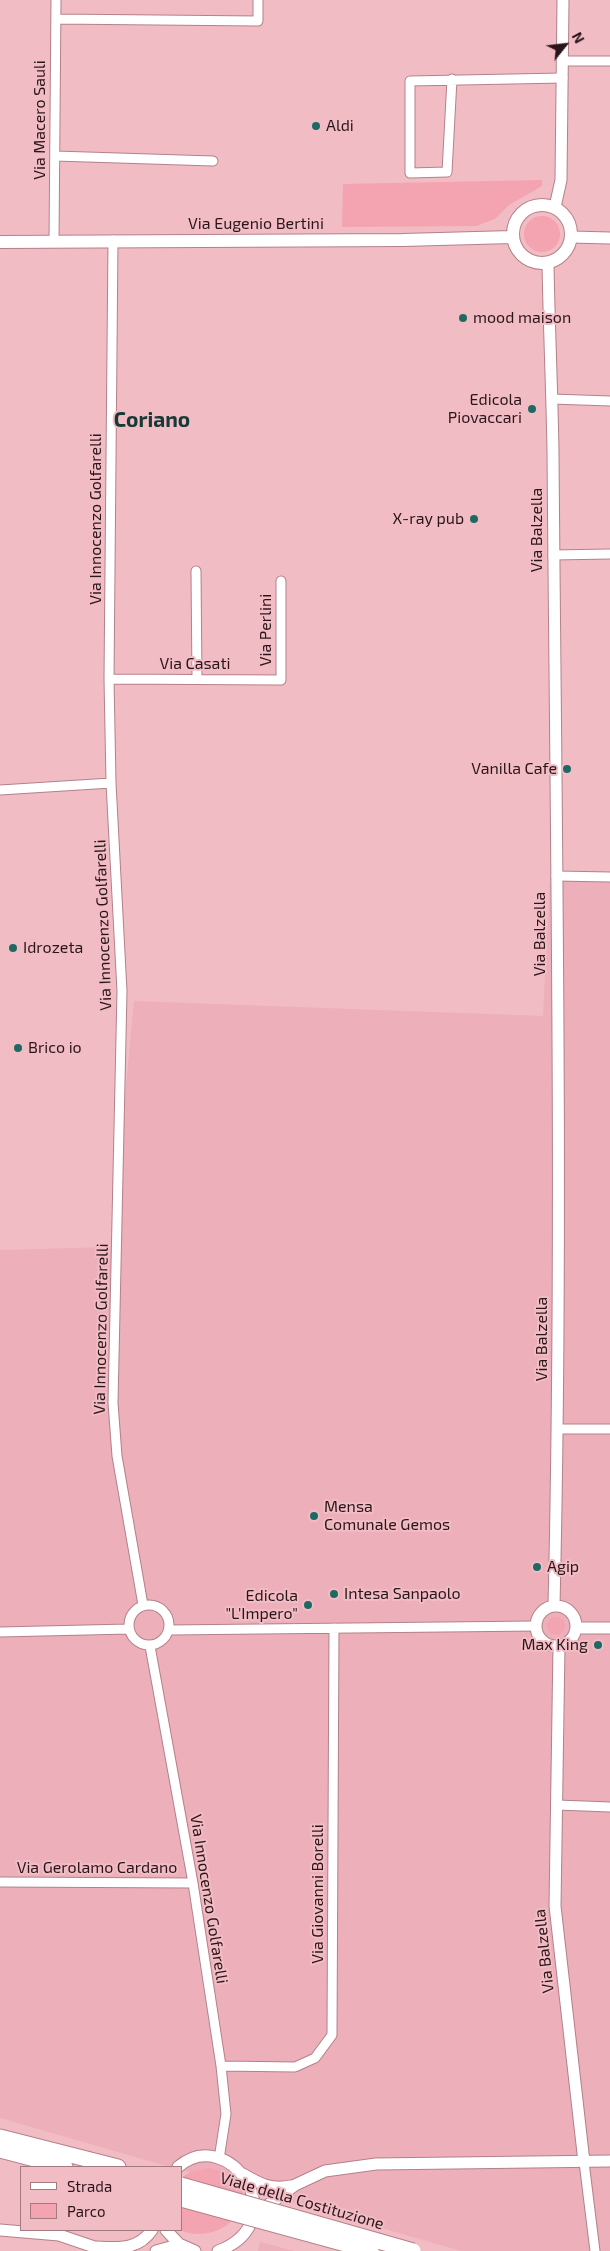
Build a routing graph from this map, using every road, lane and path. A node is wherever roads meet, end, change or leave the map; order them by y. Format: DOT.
graph roads {
  1 [pos="56,0"];
  2 [pos="258,0"];
  3 [pos="563,0"];
  4 [pos="56,19"];
  5 [pos="563,61"];
  6 [pos="610,61"];
  7 [pos="563,78"];
  8 [pos="452,79"];
  9 [pos="55,156"];
  10 [pos="213,161"];
  11 [pos="555,207"];
  12 [pos="512,237"];
  13 [pos="571,237"];
  14 [pos="610,238"];
  15 [pos="113,240"];
  16 [pos="54,241"];
  17 [pos="0,242"];
  18 [pos="548,263"];
  19 [pos="552,399"];
  20 [pos="610,401"];
  21 [pos="610,554"];
  22 [pos="553,555"];
  23 [pos="196,571"];
  24 [pos="282,581"];
  25 [pos="109,679"];
  26 [pos="197,679"];
  27 [pos="281,680"];
  28 [pos="111,784"];
  29 [pos="0,790"];
  30 [pos="556,876"];
  31 [pos="610,877"];
  32 [pos="558,1429"];
  33 [pos="610,1429"];
  34 [pos="143,1606"];
  35 [pos="554,1606"];
  36 [pos="536,1626"];
  37 [pos="334,1628"];
  38 [pos="576,1628"];
  39 [pos="610,1628"];
  40 [pos="129,1629"];
  41 [pos="169,1630"];
  42 [pos="0,1632"];
  43 [pos="150,1646"];
  44 [pos="559,1646"];
  45 [pos="557,1805"];
  46 [pos="610,1807"];
  47 [pos="0,1882"];
  48 [pos="193,1883"];
  49 [pos="221,2066"];
  50 [pos="0,2136"];
  51 [pos="0,2150"];
  52 [pos="219,2159"];
  53 [pos="610,2161"];
  54 [pos="584,2162"];
  55 [pos="61,2166"];
  56 [pos="114,2166"];
  57 [pos="180,2166"];
  58 [pos="243,2174"];
  59 [pos="182,2184"];
  60 [pos="295,2185"];
  61 [pos="182,2198"];
  62 [pos="252,2217"];
  63 [pos="0,2230"];
  64 [pos="151,2231"];
  65 [pos="167,2231"];
  66 [pos="95,2247"];
  67 [pos="193,2250"];
  68 [pos="106,2251"];
  69 [pos="156,2251"];
  70 [pos="218,2251"];
  71 [pos="371,2251"];
  72 [pos="413,2251"];
  73 [pos="595,2251"];
  1 -- 4 [label="street, Via Macero Sauli"];
  2 -- 4 [label="street"];
  3 -- 5 [label="street"];
  4 -- 9 [label="street, Via Macero Sauli"];
  5 -- 6 [label="street"];
  5 -- 7 [label="street"];
  7 -- 8 [label="street"];
  7 -- 11 [label="street"];
  8 -- 8 [label="street"];
  9 -- 10 [label="street"];
  9 -- 16 [label="street, Via Macero Sauli"];
  11 -- 12 [label="main road"];
  11 -- 13 [label="main road"];
  12 -- 15 [label="main road, Via Eugenio Bertini"];
  12 -- 18 [label="main road"];
  13 -- 14 [label="street"];
  13 -- 18 [label="main road"];
  15 -- 16 [label="main road, Via Eugenio Bertini"];
  15 -- 25 [label="street, Via Innocenzo Golfarelli"];
  16 -- 17 [label="main road, Via Eugenio Bertini"];
  18 -- 19 [label="street, Via Balzella"];
  19 -- 20 [label="street"];
  19 -- 22 [label="street, Via Balzella"];
  21 -- 22 [label="street"];
  22 -- 30 [label="street, Via Balzella"];
  23 -- 26 [label="street"];
  24 -- 27 [label="street, Via Perlini"];
  25 -- 26 [label="street, Via Casati"];
  25 -- 28 [label="street, Via Innocenzo Golfarelli"];
  26 -- 27 [label="street, Via Casati"];
  28 -- 29 [label="street"];
  28 -- 34 [label="street, Via Innocenzo Golfarelli"];
  30 -- 31 [label="street"];
  30 -- 32 [label="street, Via Balzella"];
  32 -- 33 [label="street"];
  32 -- 35 [label="street, Via Balzella"];
  34 -- 40 [label="street"];
  34 -- 41 [label="street"];
  35 -- 36 [label="street"];
  35 -- 38 [label="street"];
  36 -- 37 [label="street"];
  36 -- 44 [label="street"];
  37 -- 41 [label="street"];
  37 -- 49 [label="street, Via Giovanni Borelli"];
  38 -- 39 [label="street"];
  38 -- 44 [label="street"];
  40 -- 42 [label="street"];
  40 -- 43 [label="street"];
  41 -- 43 [label="street"];
  43 -- 48 [label="street, Via Innocenzo Golfarelli"];
  44 -- 45 [label="street, Via Balzella"];
  45 -- 46 [label="street"];
  45 -- 54 [label="street, Via Balzella"];
  47 -- 48 [label="street, Via Gerolamo Cardano"];
  48 -- 49 [label="street, Via Innocenzo Golfarelli"];
  49 -- 52 [label="street, Via Innocenzo Golfarelli"];
  50 -- 56 [label="highway"];
  51 -- 55 [label="highway"];
  52 -- 57 [label="street"];
  52 -- 58 [label="street"];
  53 -- 54 [label="street"];
  54 -- 60 [label="street"];
  54 -- 73 [label="street, Via Balzella"];
  58 -- 60 [label="street"];
  58 -- 62 [label="street"];
  59 -- 72 [label="highway, Viale della Costituzione, bridge"];
  60 -- 62 [label="street"];
  61 -- 71 [label="highway, Viale della Costituzione, bridge"];
  62 -- 70 [label="street"];
  63 -- 66 [label="street"];
  64 -- 66 [label="street"];
  65 -- 67 [label="street"];
  66 -- 68 [label="street"];
  67 -- 69 [label="street"];
}
